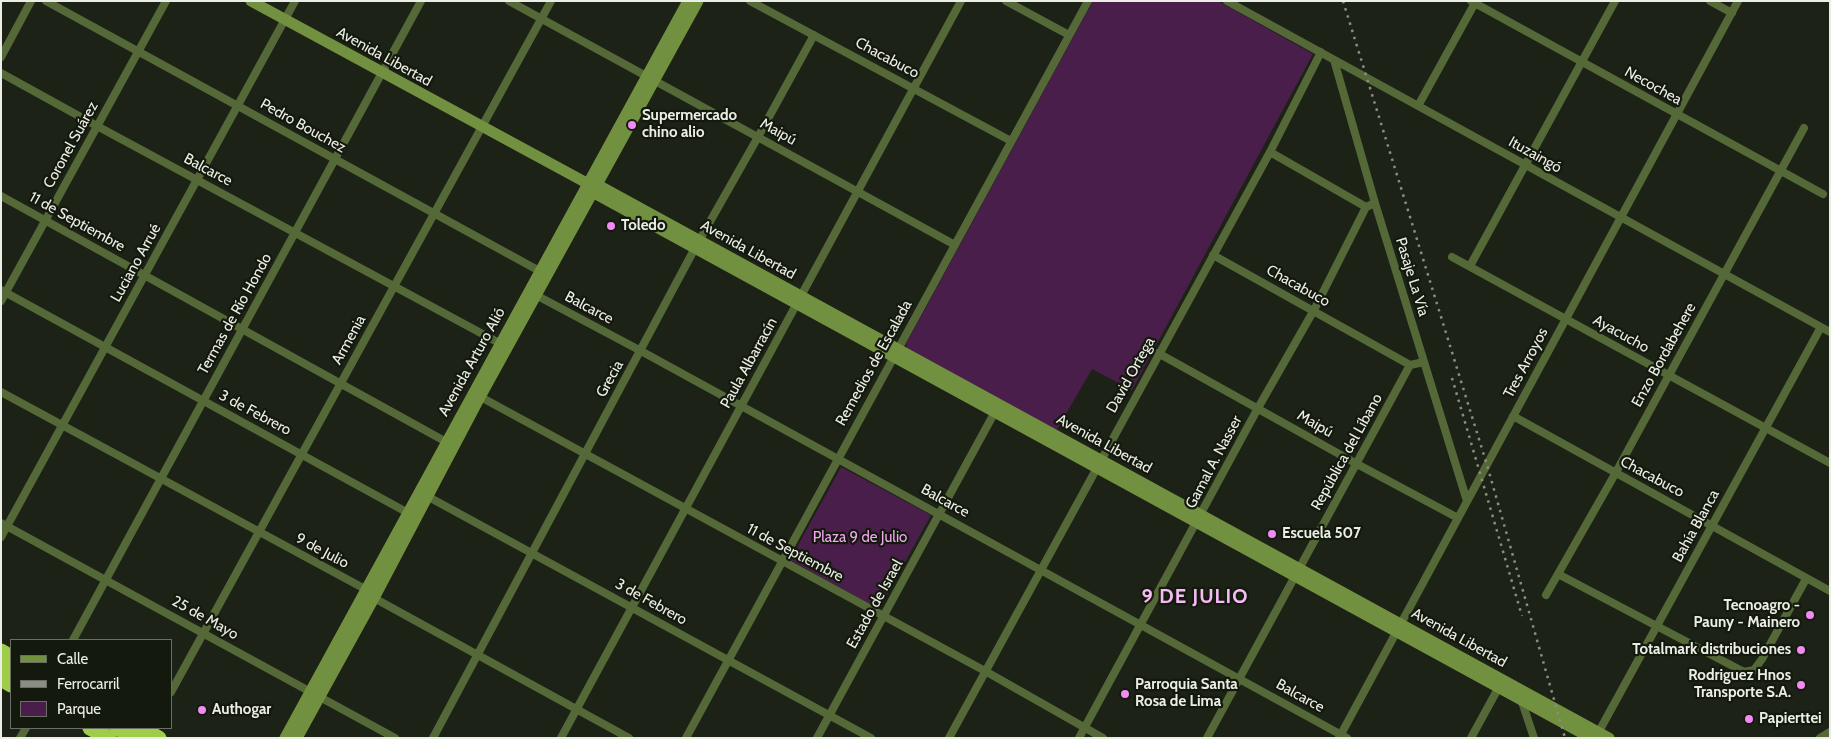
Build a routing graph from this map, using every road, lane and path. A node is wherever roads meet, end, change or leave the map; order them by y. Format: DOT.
graph roads {
  1 [pos="31,1"];
  2 [pos="46,1"];
  3 [pos="166,1"];
  4 [pos="251,1"];
  5 [pos="295,1"];
  6 [pos="421,1"];
  7 [pos="508,1"];
  8 [pos="551,1"];
  9 [pos="688,1"];
  10 [pos="698,1"];
  11 [pos="750,1"];
  12 [pos="961,1"];
  13 [pos="1006,1"];
  14 [pos="1088,1"];
  15 [pos="1227,1"];
  16 [pos="1615,1"];
  17 [pos="1710,1"];
  18 [pos="1738,1"];
  19 [pos="1474,2"];
  20 [pos="1732,13"];
  21 [pos="541,19"];
  22 [pos="285,20"];
  23 [pos="814,35"];
  24 [pos="1069,36"];
  25 [pos="138,52"];
  26 [pos="1321,52"];
  27 [pos="1,57"];
  28 [pos="1334,60"];
  29 [pos="1581,62"];
  30 [pos="1,73"];
  31 [pos="382,73"];
  32 [pos="650,79"];
  33 [pos="914,88"];
  34 [pos="238,106"];
  35 [pos="1418,106"];
  36 [pos="1677,115"];
  37 [pos="97,126"];
  38 [pos="482,127"];
  39 [pos="1804,128"];
  40 [pos="758,138"];
  41 [pos="1011,141"];
  42 [pos="1270,152"];
  43 [pos="335,159"];
  44 [pos="1525,165"];
  45 [pos="1780,172"];
  46 [pos="197,180"];
  47 [pos="590,185"];
  48 [pos="858,192"];
  49 [pos="1823,194"];
  50 [pos="1,196"];
  51 [pos="1375,203"];
  52 [pos="1366,207"];
  53 [pos="434,213"];
  54 [pos="1621,218"];
  55 [pos="46,220"];
  56 [pos="295,233"];
  57 [pos="697,244"];
  58 [pos="955,245"];
  59 [pos="1213,254"];
  60 [pos="1452,257"];
  61 [pos="1470,266"];
  62 [pos="544,273"];
  63 [pos="1724,274"];
  64 [pos="145,275"];
  65 [pos="394,286"];
  66 [pos="4,292"];
  67 [pos="532,294"];
  68 [pos="799,300"];
  69 [pos="1,301"];
  70 [pos="1314,310"];
  71 [pos="1566,319"];
  72 [pos="1821,327"];
  73 [pos="242,329"];
  74 [pos="1830,332"];
  75 [pos="504,346"];
  76 [pos="106,347"];
  77 [pos="641,351"];
  78 [pos="896,352"];
  79 [pos="1158,353"];
  80 [pos="1424,362"];
  81 [pos="1410,364"];
  82 [pos="1668,375"];
  83 [pos="341,384"];
  84 [pos="1,392"];
  85 [pos="477,395"];
  86 [pos="204,400"];
  87 [pos="741,406"];
  88 [pos="997,408"];
  89 [pos="1258,408"];
  90 [pos="1513,416"];
  91 [pos="62,426"];
  92 [pos="1765,428"];
  93 [pos="450,444"];
  94 [pos="302,454"];
  95 [pos="585,454"];
  96 [pos="838,459"];
  97 [pos="1098,463"];
  98 [pos="1830,463"];
  99 [pos="1357,464"];
  100 [pos="1615,474"];
  101 [pos="161,480"];
  102 [pos="423,494"];
  103 [pos="1467,501"];
  104 [pos="685,509"];
  105 [pos="412,514"];
  106 [pos="939,514"];
  107 [pos="1199,518"];
  108 [pos="1458,518"];
  109 [pos="4,524"];
  110 [pos="1712,526"];
  111 [pos="258,533"];
  112 [pos="1,537"];
  113 [pos="532,553"];
  114 [pos="782,562"];
  115 [pos="1040,569"];
  116 [pos="1297,572"];
  117 [pos="1558,574"];
  118 [pos="1806,579"];
  119 [pos="106,580"];
  120 [pos="365,589"];
  121 [pos="1830,591"];
  122 [pos="1546,595"];
  123 [pos="374,598"];
  124 [pos="632,607"];
  125 [pos="884,616"];
  126 [pos="1141,625"];
  127 [pos="1399,627"];
  128 [pos="1656,627"];
  129 [pos="204,633"];
  130 [pos="74,639"];
  131 [pos="477,655"];
  132 [pos="728,660"];
  133 [pos="985,671"];
  134 [pos="1239,678"];
  135 [pos="1501,683"];
  136 [pos="172,690"];
  137 [pos="315,694"];
  138 [pos="1522,699"];
  139 [pos="576,709"];
  140 [pos="830,715"];
  141 [pos="1085,728"];
  142 [pos="92,729"];
  143 [pos="122,729"];
  144 [pos="1830,732"];
  145 [pos="147,734"];
  146 [pos="1342,736"];
  147 [pos="1599,736"];
  148 [pos="109,738"];
  149 [pos="285,738"];
  150 [pos="297,738"];
  151 [pos="395,738"];
  152 [pos="432,738"];
  153 [pos="560,738"];
  154 [pos="629,738"];
  155 [pos="686,738"];
  156 [pos="818,738"];
  157 [pos="871,738"];
  158 [pos="948,738"];
  159 [pos="1079,738"];
  160 [pos="1103,738"];
  161 [pos="1207,738"];
  162 [pos="1471,738"];
  163 [pos="1534,738"];
  164 [pos="1820,738"];
  1 -- 27 [label="street"];
  2 -- 25 [label="street, Pedro Bouchez"];
  3 -- 25 [label="street, Coronel Suárez"];
  4 -- 22 [label="main road, Avenida Libertad"];
  5 -- 22 [label="street, Luciano Arrué"];
  6 -- 31 [label="street, Termas de Río Hondo"];
  7 -- 21 [label="street, Maipú"];
  8 -- 21 [label="street, Armenia"];
  9 -- 32 [label="main road, Avenida Arturo Alió"];
  10 -- 32 [label="main road, Avenida Arturo Alió"];
  11 -- 23 [label="street, Chacabuco"];
  12 -- 33 [label="street, Paula Albarracín"];
  13 -- 24 [label="street"];
  14 -- 24 [label="street, Remedios de Escalada"];
  15 -- 26 [label="street, Ituzaingó"];
  16 -- 29 [label="street"];
  17 -- 20 [label="street"];
  18 -- 20 [label="street, Tres Arroyos"];
  19 -- 29 [label="street, Necochea"];
  19 -- 35 [label="street"];
  20 -- 36 [label="street, Tres Arroyos"];
  21 -- 32 [label="street, Maipú"];
  21 -- 38 [label="street, Armenia"];
  22 -- 31 [label="main road, Avenida Libertad"];
  22 -- 34 [label="street, Luciano Arrué"];
  23 -- 33 [label="street, Chacabuco"];
  23 -- 40 [label="street, Grecia"];
  24 -- 41 [label="street, Remedios de Escalada"];
  25 -- 34 [label="street, Pedro Bouchez"];
  25 -- 37 [label="street, Coronel Suárez"];
  26 -- 28 [label="street, Ituzaingó"];
  26 -- 42 [label="street, David Ortega"];
  28 -- 35 [label="street, Ituzaingó"];
  28 -- 51 [label="street, Pasaje La Vía"];
  29 -- 36 [label="street, Necochea"];
  29 -- 44 [label="street"];
  30 -- 37 [label="street, Balcarce"];
  31 -- 38 [label="main road, Avenida Libertad"];
  31 -- 43 [label="street, Termas de Río Hondo"];
  32 -- 40 [label="street, Maipú"];
  32 -- 47 [label="main road, Avenida Arturo Alió"];
  33 -- 41 [label="street, Chacabuco"];
  33 -- 48 [label="street, Paula Albarracín"];
  34 -- 43 [label="street, Pedro Bouchez"];
  34 -- 46 [label="street, Luciano Arrué"];
  35 -- 44 [label="street, Ituzaingó"];
  36 -- 45 [label="street, Necochea"];
  36 -- 54 [label="street, Tres Arroyos"];
  37 -- 46 [label="street, Balcarce"];
  37 -- 55 [label="street, Coronel Suárez"];
  38 -- 47 [label="main road, Avenida Libertad"];
  38 -- 53 [label="street, Armenia"];
  39 -- 45 [label="street, Enzo Bordabehere"];
  40 -- 48 [label="street, Maipú"];
  40 -- 57 [label="street, Grecia"];
  41 -- 58 [label="street, Remedios de Escalada"];
  42 -- 52 [label="street"];
  42 -- 59 [label="street, David Ortega"];
  43 -- 53 [label="street, Pedro Bouchez"];
  43 -- 56 [label="street, Termas de Río Hondo"];
  44 -- 54 [label="street, Ituzaingó"];
  44 -- 61 [label="street"];
  45 -- 49 [label="street, Necochea"];
  45 -- 63 [label="street, Enzo Bordabehere"];
  46 -- 56 [label="street, Balcarce"];
  46 -- 64 [label="street, Luciano Arrué"];
  47 -- 57 [label="main road, Avenida Libertad"];
  47 -- 62 [label="main road, Avenida Arturo Alió"];
  48 -- 58 [label="street, Maipú"];
  48 -- 68 [label="street, Paula Albarracín"];
  50 -- 55 [label="street, 11 de Septiembre"];
  51 -- 52 [label="street"];
  51 -- 80 [label="street, Pasaje La Vía"];
  52 -- 70 [label="street, Gamal A. Nasser"];
  53 -- 62 [label="street, Pedro Bouchez"];
  53 -- 65 [label="street, Armenia"];
  54 -- 63 [label="street, Ituzaingó"];
  54 -- 71 [label="street, Tres Arroyos"];
  55 -- 64 [label="street, 11 de Septiembre"];
  55 -- 66 [label="street, Coronel Suárez"];
  56 -- 65 [label="street, Balcarce"];
  56 -- 73 [label="street, Termas de Río Hondo"];
  57 -- 68 [label="main road, Avenida Libertad"];
  57 -- 77 [label="street, Grecia"];
  58 -- 78 [label="street, Remedios de Escalada"];
  59 -- 70 [label="street, Chacabuco"];
  59 -- 79 [label="street, David Ortega"];
  60 -- 61 [label="street, Ayacucho"];
  61 -- 71 [label="street, Ayacucho"];
  62 -- 67 [label="main road, Avenida Arturo Alió"];
  63 -- 72 [label="street, Ituzaingó"];
  63 -- 82 [label="street, Enzo Bordabehere"];
  64 -- 73 [label="street, 11 de Septiembre"];
  64 -- 76 [label="street, Luciano Arrué"];
  65 -- 75 [label="street, Balcarce"];
  65 -- 83 [label="street, Armenia"];
  66 -- 69 [label="street, Coronel Suárez"];
  66 -- 76 [label="street, 3 de Febrero"];
  67 -- 75 [label="main road, Avenida Arturo Alió"];
  67 -- 77 [label="street, Balcarce"];
  68 -- 78 [label="main road, Avenida Libertad"];
  68 -- 87 [label="street, Paula Albarracín"];
  70 -- 81 [label="street, Chacabuco"];
  70 -- 89 [label="street, Gamal A. Nasser"];
  71 -- 82 [label="street, Ayacucho"];
  71 -- 90 [label="street, Tres Arroyos"];
  72 -- 74 [label="street, Ituzaingó"];
  72 -- 92 [label="street, Bahía Blanca"];
  73 -- 83 [label="street, 11 de Septiembre"];
  73 -- 86 [label="street, Termas de Río Hondo"];
  75 -- 85 [label="main road, Avenida Arturo Alió"];
  76 -- 86 [label="street, 3 de Febrero"];
  76 -- 91 [label="street, Luciano Arrué"];
  77 -- 87 [label="street, Balcarce"];
  77 -- 95 [label="street, Grecia"];
  78 -- 88 [label="main road, Avenida Libertad"];
  78 -- 96 [label="street, Remedios de Escalada"];
  79 -- 89 [label="street, Maipú"];
  79 -- 97 [label="street, David Ortega"];
  80 -- 81 [label="street"];
  80 -- 103 [label="street, Pasaje La Vía"];
  81 -- 99 [label="street, República del Líbano"];
  82 -- 92 [label="street, Ayacucho"];
  82 -- 100 [label="street, Enzo Bordabehere"];
  83 -- 93 [label="street, 11 de Septiembre"];
  83 -- 94 [label="street, Armenia"];
  84 -- 91 [label="street, 9 de Julio"];
  85 -- 93 [label="main road, Avenida Arturo Alió"];
  85 -- 95 [label="street, 11 de Septiembre"];
  86 -- 94 [label="street, 3 de Febrero"];
  86 -- 101 [label="street, Termas de Río Hondo"];
  87 -- 96 [label="street, Balcarce"];
  87 -- 104 [label="street, Paula Albarracín"];
  88 -- 97 [label="main road, Avenida Libertad"];
  88 -- 106 [label="street, Estado de Israel"];
  89 -- 99 [label="street, Maipú"];
  89 -- 107 [label="street, Gamal A. Nasser"];
  90 -- 100 [label="street, Chacabuco"];
  90 -- 103 [label="street, Tres Arroyos"];
  91 -- 101 [label="street, 9 de Julio"];
  91 -- 109 [label="street, Luciano Arrué"];
  92 -- 98 [label="street, Ayacucho"];
  92 -- 110 [label="street, Bahía Blanca"];
  93 -- 102 [label="main road, Avenida Arturo Alió"];
  94 -- 105 [label="street, 3 de Febrero"];
  94 -- 111 [label="street, Armenia"];
  95 -- 104 [label="street, 11 de Septiembre"];
  95 -- 113 [label="street, Grecia"];
  96 -- 106 [label="street, Balcarce"];
  96 -- 114 [label="street, Remedios de Escalada"];
  97 -- 107 [label="main road, Avenida Libertad"];
  97 -- 115 [label="street, David Ortega"];
  99 -- 108 [label="street, Maipú"];
  99 -- 116 [label="street, República del Líbano"];
  100 -- 110 [label="street, Chacabuco"];
  100 -- 117 [label="street, Enzo Bordabehere"];
  101 -- 111 [label="street, 9 de Julio"];
  101 -- 119 [label="street, Termas de Río Hondo"];
  102 -- 105 [label="main road, Avenida Arturo Alió"];
  102 -- 113 [label="street, 3 de Febrero"];
  103 -- 108 [label="street, Tres Arroyos"];
  104 -- 114 [label="street, 11 de Septiembre"];
  104 -- 124 [label="street, Paula Albarracín"];
  105 -- 120 [label="main road, Avenida Arturo Alió"];
  105 -- 123 [label="main road, Avenida Arturo Alió"];
  106 -- 115 [label="street, Balcarce"];
  106 -- 125 [label="street, Estado de Israel"];
  107 -- 116 [label="main road, Avenida Libertad"];
  107 -- 126 [label="street, Gamal A. Nasser"];
  108 -- 127 [label="street, Tres Arroyos"];
  109 -- 112 [label="street, Luciano Arrué"];
  109 -- 119 [label="street, 25 de Mayo"];
  110 -- 118 [label="street, Chacabuco"];
  110 -- 128 [label="street, Bahía Blanca"];
  111 -- 120 [label="street, 9 de Julio"];
  111 -- 129 [label="street, Armenia"];
  113 -- 124 [label="street, 3 de Febrero"];
  113 -- 131 [label="street, Grecia"];
  114 -- 125 [label="street, 11 de Septiembre"];
  114 -- 132 [label="street, Remedios de Escalada"];
  115 -- 126 [label="street, Balcarce"];
  115 -- 133 [label="street, David Ortega"];
  116 -- 127 [label="main road, Avenida Libertad"];
  116 -- 134 [label="street, República del Líbano"];
  117 -- 122 [label="street, Enzo Bordabehere"];
  117 -- 128 [label="street"];
  118 -- 121 [label="street, Chacabuco"];
  118 -- 128 [label="street"];
  119 -- 129 [label="street, 25 de Mayo"];
  119 -- 130 [label="street, Termas de Río Hondo"];
  120 -- 123 [label="street, 9 de Julio"];
  120 -- 137 [label="main road, Avenida Arturo Alió"];
  123 -- 131 [label="street, 9 de Julio"];
  123 -- 137 [label="main road, Avenida Arturo Alió"];
  124 -- 132 [label="street, 3 de Febrero"];
  124 -- 139 [label="street, Paula Albarracín"];
  125 -- 133 [label="street, 11 de Septiembre"];
  125 -- 140 [label="street, Estado de Israel"];
  126 -- 134 [label="street, Balcarce"];
  126 -- 141 [label="street, Gamal A. Nasser"];
  127 -- 135 [label="main road, Avenida Libertad"];
  127 -- 146 [label="street, Tres Arroyos"];
  128 -- 147 [label="street, Bahía Blanca"];
  129 -- 136 [label="street, Armenia"];
  129 -- 137 [label="street, 25 de Mayo"];
  131 -- 139 [label="street, 9 de Julio"];
  131 -- 152 [label="street, Grecia"];
  132 -- 140 [label="street, 3 de Febrero"];
  132 -- 155 [label="street, Remedios de Escalada"];
  133 -- 141 [label="street, 11 de Septiembre"];
  133 -- 158 [label="street, David Ortega"];
  134 -- 146 [label="street, Balcarce"];
  134 -- 161 [label="street, República del Líbano"];
  135 -- 138 [label="main road, Avenida Libertad"];
  135 -- 147 [label="main road, Avenida Libertad"];
  135 -- 162 [label="street"];
  137 -- 149 [label="main road, Avenida Arturo Alió"];
  137 -- 150 [label="main road, Avenida Arturo Alió"];
  137 -- 151 [label="street, 25 de Mayo"];
  138 -- 147 [label="main road, Avenida Libertad"];
  138 -- 163 [label="street"];
  139 -- 153 [label="street, Paula Albarracín"];
  139 -- 154 [label="street, 9 de Julio"];
  140 -- 156 [label="street, Estado de Israel"];
  140 -- 157 [label="street, 3 de Febrero"];
  141 -- 159 [label="street, Gamal A. Nasser"];
  141 -- 160 [label="street, 11 de Septiembre"];
  142 -- 148 [label="highway"];
  143 -- 145 [label="highway"];
  144 -- 164 [label="street"];
}
